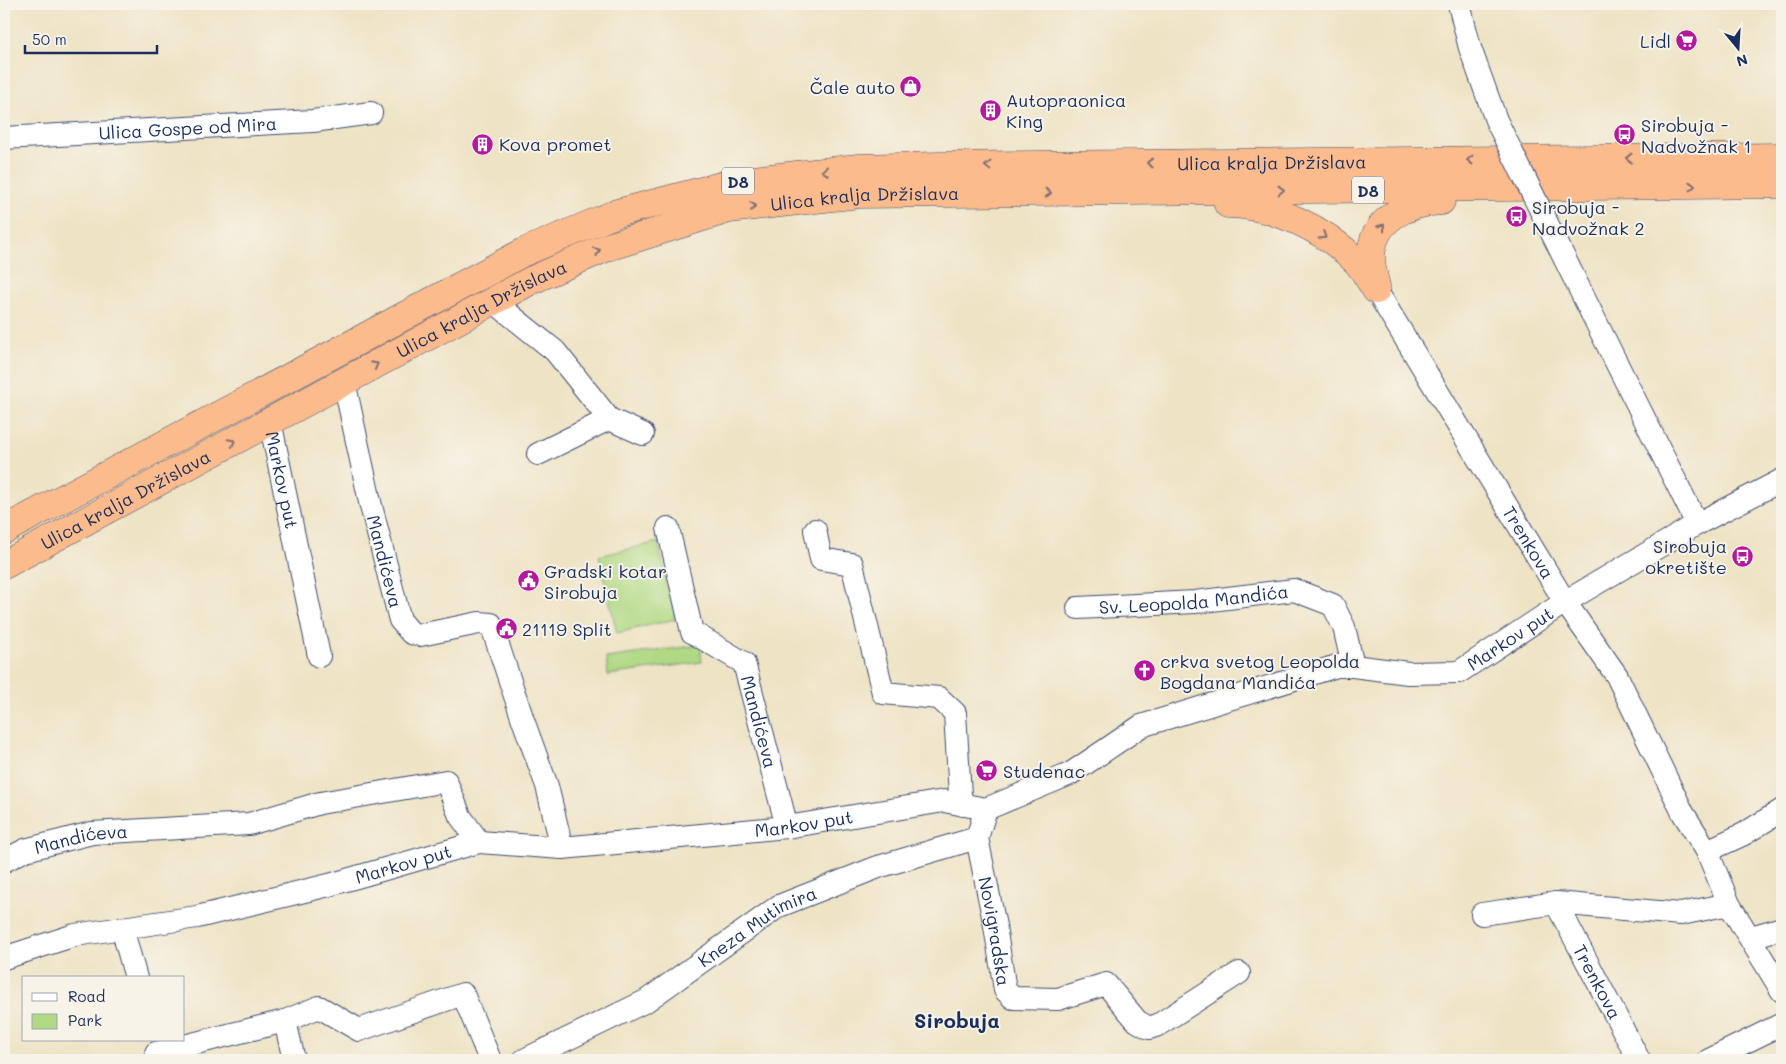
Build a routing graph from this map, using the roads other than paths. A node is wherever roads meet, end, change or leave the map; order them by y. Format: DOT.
graph roads {
  1 [pos="1459,4"];
  2 [pos="371,113"];
  3 [pos="4,138"];
  4 [pos="1782,156"];
  5 [pos="1782,184"];
  6 [pos="1500,188"];
  7 [pos="1180,192"];
  8 [pos="1376,290"];
  9 [pos="493,301"];
  10 [pos="344,381"];
  11 [pos="609,419"];
  12 [pos="270,421"];
  13 [pos="643,434"];
  14 [pos="538,454"];
  15 [pos="1782,480"];
  16 [pos="1697,524"];
  17 [pos="668,528"];
  18 [pos="4,530"];
  19 [pos="816,530"];
  20 [pos="4,565"];
  21 [pos="1565,602"];
  22 [pos="1078,608"];
  23 [pos="319,656"];
  24 [pos="1353,666"];
  25 [pos="963,805"];
  26 [pos="986,809"];
  27 [pos="1782,810"];
  28 [pos="787,827"];
  29 [pos="977,838"];
  30 [pos="479,842"];
  31 [pos="562,848"];
  32 [pos="1706,851"];
  33 [pos="4,861"];
  34 [pos="1556,903"];
  35 [pos="1729,904"];
  36 [pos="1482,914"];
  37 [pos="122,928"];
  38 [pos="1782,928"];
  39 [pos="1751,937"];
  40 [pos="4,958"];
  41 [pos="1239,973"];
  42 [pos="135,976"];
  43 [pos="1782,991"];
  44 [pos="285,1021"];
  45 [pos="1782,1024"];
  46 [pos="156,1051"];
  47 [pos="294,1060"];
  48 [pos="490,1060"];
  49 [pos="524,1060"];
  50 [pos="1639,1060"];
  51 [pos="1709,1060"];
  1 -- 16 [label="street, bridge"];
  2 -- 3 [label="street, Ulica Gospe od Mira"];
  4 -- 18 [label="highway, Ulica kralja Držislava / D8, one-way"];
  6 -- 5 [label="highway, Ulica kralja Držislava / D8, one-way"];
  7 -- 6 [label="highway, Ulica kralja Držislava / D8, one-way"];
  8 -- 6 [label="highway, one-way"];
  7 -- 8 [label="highway, one-way"];
  9 -- 7 [label="highway, Ulica kralja Držislava / D8, one-way"];
  8 -- 21 [label="street, Trenkova"];
  10 -- 9 [label="highway, Ulica kralja Držislava / D8, one-way"];
  9 -- 11 [label="street"];
  10 -- 12 [label="highway, Ulica kralja Držislava / D8"];
  10 -- 31 [label="street, Mandićeva"];
  11 -- 13 [label="street"];
  11 -- 14 [label="street"];
  20 -- 12 [label="highway, Ulica kralja Držislava / D8, one-way"];
  12 -- 23 [label="street, Markov put"];
  15 -- 16 [label="street, Markov put"];
  16 -- 21 [label="street, Markov put"];
  17 -- 28 [label="street, Mandićeva"];
  19 -- 25 [label="street"];
  21 -- 24 [label="street, Markov put"];
  21 -- 32 [label="street, Trenkova"];
  22 -- 24 [label="street, Sv. Leopolda Mandića"];
  24 -- 26 [label="street, Markov put"];
  25 -- 26 [label="street, Markov put"];
  25 -- 28 [label="street, Markov put"];
  26 -- 29 [label="street"];
  27 -- 32 [label="street"];
  28 -- 31 [label="street, Markov put"];
  29 -- 41 [label="street, Novigradska"];
  29 -- 49 [label="street, Kneza Mutimira"];
  30 -- 31 [label="street, Markov put"];
  30 -- 33 [label="street, Mandićeva"];
  30 -- 37 [label="street, Markov put"];
  32 -- 35 [label="street, Trenkova"];
  34 -- 35 [label="street"];
  34 -- 36 [label="street"];
  34 -- 50 [label="street, Trenkova"];
  35 -- 39 [label="street, Trenkova"];
  37 -- 40 [label="street, Markov put"];
  37 -- 42 [label="street"];
  38 -- 39 [label="street"];
  39 -- 43 [label="street, Trenkova"];
  44 -- 46 [label="street"];
  44 -- 47 [label="street"];
  44 -- 48 [label="street"];
  45 -- 51 [label="street"];
}
